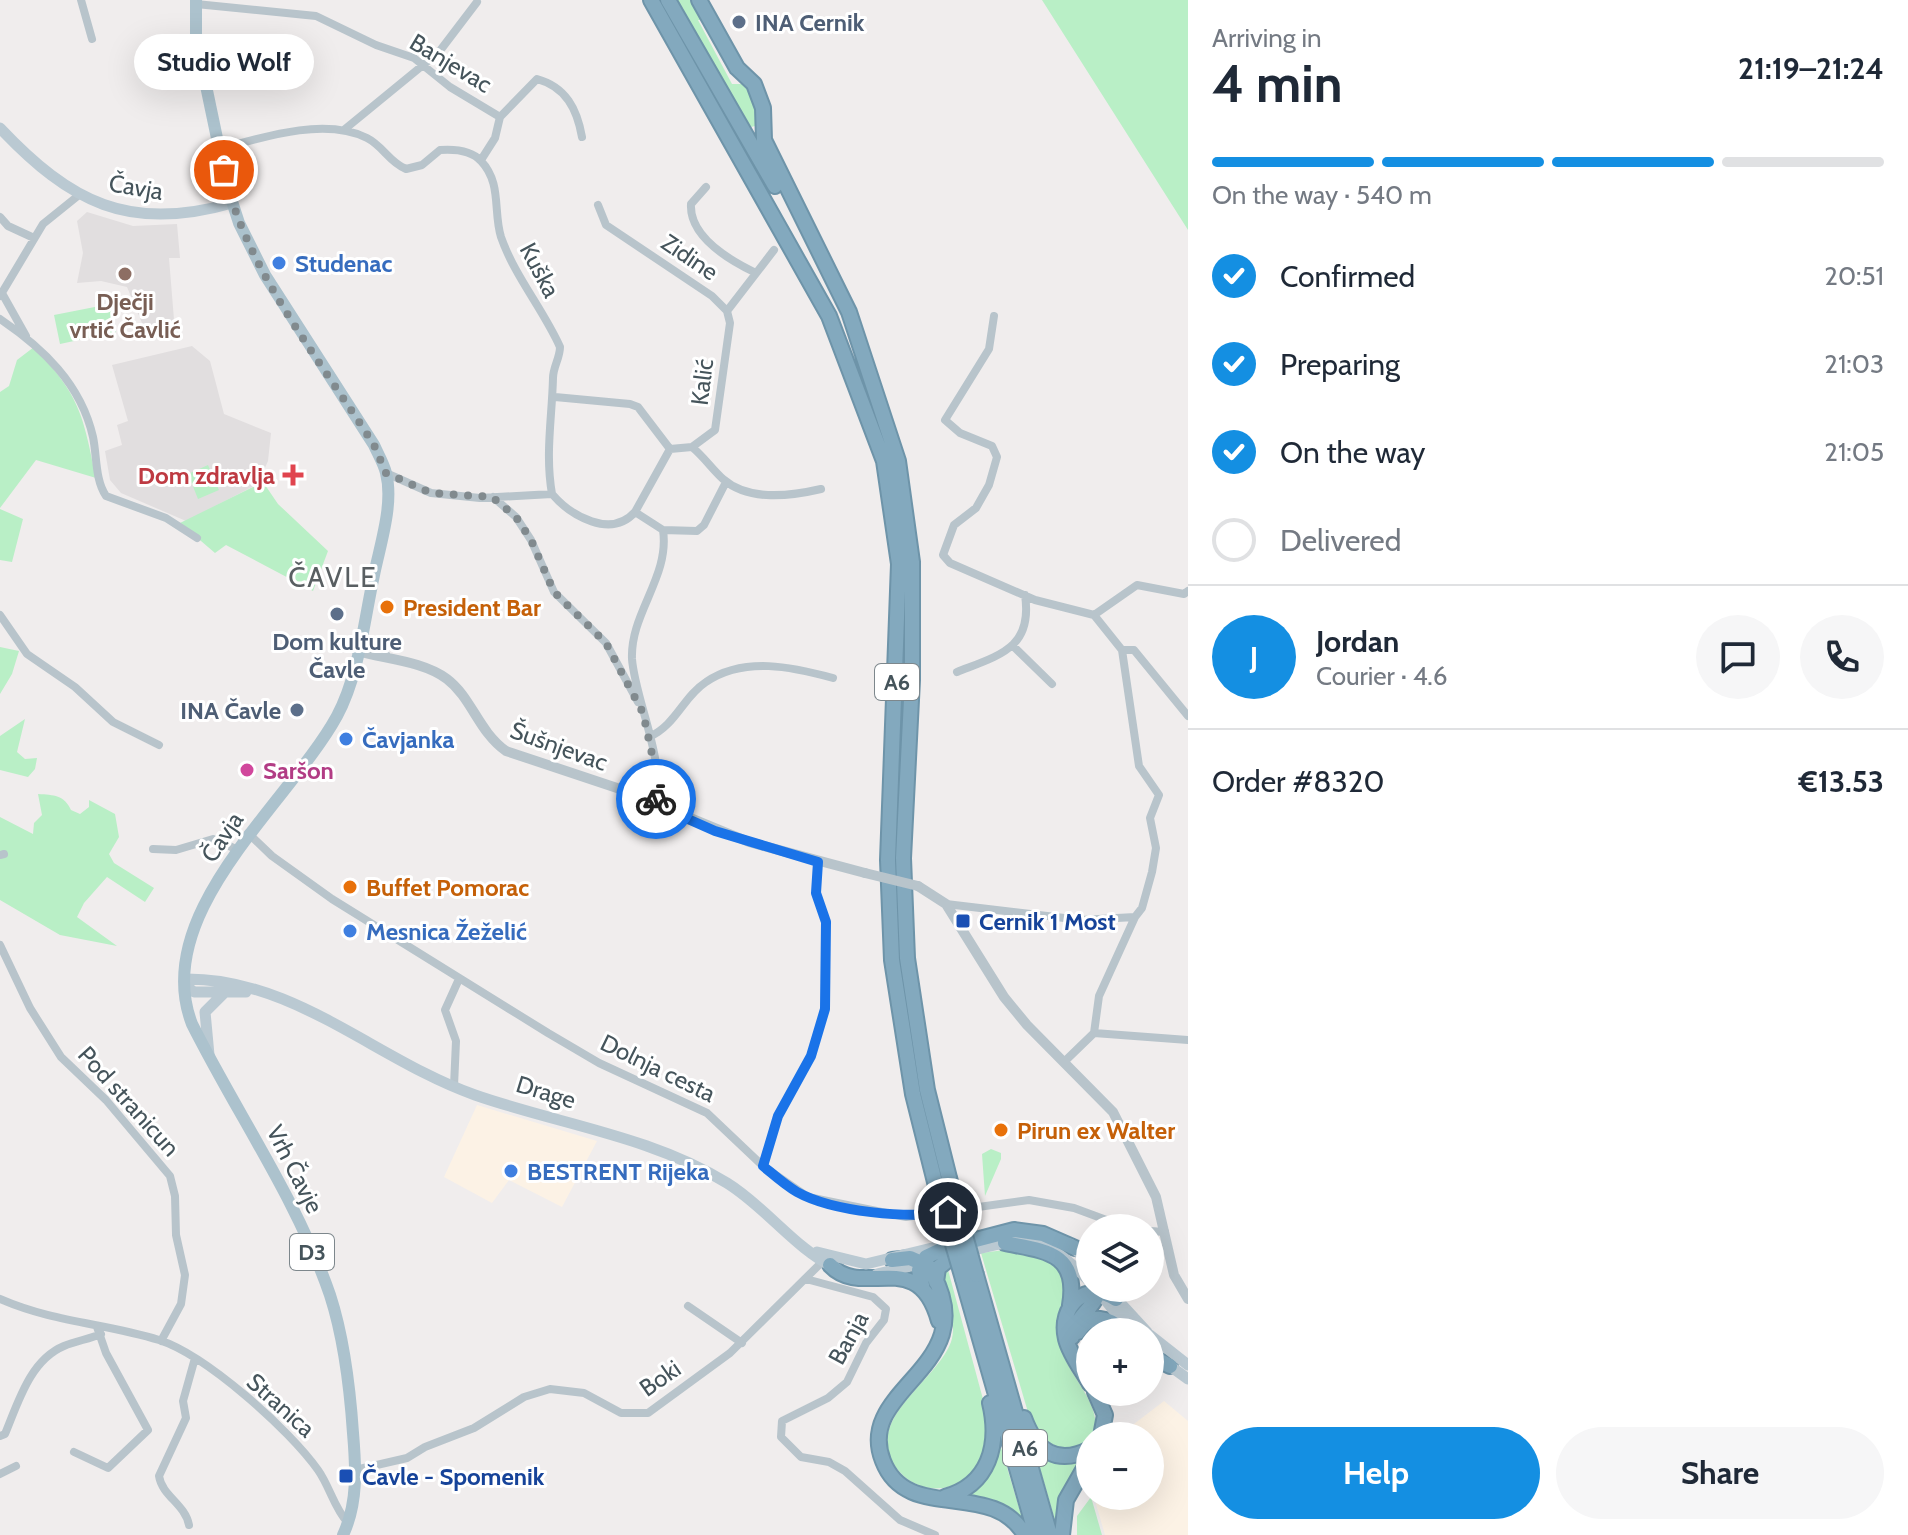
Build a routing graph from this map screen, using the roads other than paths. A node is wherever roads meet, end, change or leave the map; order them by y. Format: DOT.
graph roads {
  1 [pos="81,0"];
  2 [pos="643,0"];
  3 [pos="651,0"];
  4 [pos="668,0"];
  5 [pos="699,0"];
  6 [pos="196,2"];
  7 [pos="477,2"];
  8 [pos="92,39"];
  9 [pos="423,66"];
  10 [pos="500,117"];
  11 [pos="0,128"];
  12 [pos="344,130"];
  13 [pos="582,137"];
  14 [pos="220,149"];
  15 [pos="481,160"];
  16 [pos="706,187"];
  17 [pos="79,195"];
  18 [pos="766,200"];
  19 [pos="232,203"];
  20 [pos="598,205"];
  21 [pos="0,217"];
  22 [pos="34,238"];
  23 [pos="774,250"];
  24 [pos="756,273"];
  25 [pos="1,296"];
  26 [pos="727,311"];
  27 [pos="994,316"];
  28 [pos="0,319"];
  29 [pos="26,336"];
  30 [pos="860,350"];
  31 [pos="555,397"];
  32 [pos="692,447"];
  33 [pos="670,449"];
  34 [pos="386,473"];
  35 [pos="726,482"];
  36 [pos="821,489"];
  37 [pos="552,494"];
  38 [pos="492,497"];
  39 [pos="635,512"];
  40 [pos="663,530"];
  41 [pos="197,538"];
  42 [pos="1188,591"];
  43 [pos="1025,595"];
  44 [pos="0,615"];
  45 [pos="1094,615"];
  46 [pos="358,645"];
  47 [pos="1013,646"];
  48 [pos="1122,650"];
  49 [pos="957,672"];
  50 [pos="833,678"];
  51 [pos="1052,684"];
  52 [pos="643,713"];
  53 [pos="1188,716"];
  54 [pos="649,737"];
  55 [pos="159,745"];
  56 [pos="654,804"];
  57 [pos="248,833"];
  58 [pos="153,849"];
  59 [pos="236,849"];
  60 [pos="818,862"];
  61 [pos="946,904"];
  62 [pos="1135,917"];
  63 [pos="0,945"];
  64 [pos="459,979"];
  65 [pos="185,982"];
  66 [pos="227,992"];
  67 [pos="260,992"];
  68 [pos="1094,1033"];
  69 [pos="1188,1040"];
  70 [pos="209,1055"];
  71 [pos="1064,1062"];
  72 [pos="454,1086"];
  73 [pos="763,1166"];
  74 [pos="940,1184"];
  75 [pos="1090,1214"];
  76 [pos="1165,1232"];
  77 [pos="1005,1243"];
  78 [pos="1075,1248"];
  79 [pos="809,1249"];
  80 [pos="949,1250"];
  81 [pos="892,1260"];
  82 [pos="923,1262"];
  83 [pos="827,1263"];
  84 [pos="1076,1267"];
  85 [pos="969,1277"];
  86 [pos="806,1279"];
  87 [pos="930,1288"];
  88 [pos="0,1299"];
  89 [pos="1188,1299"];
  90 [pos="1076,1300"];
  91 [pos="1091,1302"];
  92 [pos="1115,1302"];
  93 [pos="688,1306"];
  94 [pos="1069,1308"];
  95 [pos="1131,1318"];
  96 [pos="99,1331"];
  97 [pos="161,1341"];
  98 [pos="1076,1341"];
  99 [pos="742,1343"];
  100 [pos="1164,1346"];
  101 [pos="1074,1348"];
  102 [pos="1076,1353"];
  103 [pos="195,1358"];
  104 [pos="1076,1358"];
  105 [pos="1164,1362"];
  106 [pos="1188,1365"];
  107 [pos="1170,1366"];
  108 [pos="1188,1379"];
  109 [pos="0,1436"];
  110 [pos="74,1452"];
  111 [pos="1076,1455"];
  112 [pos="16,1466"];
  113 [pos="355,1470"];
  114 [pos="0,1474"];
  115 [pos="1076,1482"];
  116 [pos="940,1498"];
  117 [pos="189,1525"];
  118 [pos="346,1529"];
  119 [pos="935,1535"];
  120 [pos="1025,1535"];
  121 [pos="1036,1535"];
  122 [pos="1050,1535"];
  123 [pos="1062,1535"];
  1 -- 8 [label="street"];
  2 -- 18 [label="highway"];
  3 -- 18 [label="highway, A6"];
  4 -- 30 [label="highway, A6"];
  5 -- 30 [label="highway"];
  6 -- 9 [label="street, Banjevac"];
  6 -- 14 [label="main road, D3"];
  7 -- 9 [label="street"];
  9 -- 10 [label="street, Banjevac"];
  9 -- 12 [label="street"];
  10 -- 13 [label="street"];
  10 -- 15 [label="street"];
  11 -- 17 [label="main road, Čavja"];
  12 -- 14 [label="street"];
  12 -- 15 [label="street"];
  14 -- 19 [label="main road, Čavja / D3"];
  15 -- 31 [label="street, Kuška"];
  16 -- 24 [label="street, Zidine"];
  17 -- 19 [label="main road, Čavja"];
  17 -- 22 [label="street, Čavja"];
  18 -- 74 [label="highway, A6"];
  19 -- 34 [label="main road, Čavja / D3"];
  20 -- 26 [label="street, Zidine"];
  21 -- 22 [label="street"];
  22 -- 25 [label="street, Čavja"];
  23 -- 24 [label="street, Zidine"];
  24 -- 26 [label="street, Zidine"];
  25 -- 29 [label="street"];
  26 -- 32 [label="street, Kalić"];
  27 -- 43 [label="street"];
  28 -- 29 [label="street"];
  29 -- 41 [label="street"];
  30 -- 74 [label="highway, A6"];
  31 -- 33 [label="street"];
  31 -- 37 [label="street, Kuška"];
  32 -- 33 [label="street"];
  32 -- 35 [label="street"];
  33 -- 39 [label="street"];
  34 -- 38 [label="street"];
  34 -- 46 [label="main road, Čavja / D3"];
  35 -- 36 [label="street"];
  35 -- 40 [label="street"];
  37 -- 38 [label="street"];
  37 -- 39 [label="street"];
  38 -- 52 [label="street"];
  39 -- 40 [label="street"];
  40 -- 52 [label="street"];
  42 -- 45 [label="street"];
  43 -- 45 [label="street"];
  43 -- 47 [label="street"];
  44 -- 55 [label="street"];
  45 -- 48 [label="street"];
  46 -- 56 [label="street, Šušnjevac"];
  46 -- 57 [label="main road, Čavja / D3"];
  47 -- 49 [label="street"];
  47 -- 51 [label="street"];
  48 -- 53 [label="street"];
  48 -- 62 [label="street"];
  50 -- 54 [label="street"];
  52 -- 54 [label="street"];
  54 -- 56 [label="street"];
  56 -- 60 [label="street, Šušnjevac"];
  57 -- 59 [label="main road, Čavja / D3"];
  57 -- 64 [label="street, Dolnja cesta"];
  58 -- 59 [label="street"];
  59 -- 65 [label="main road, Čavja / D3"];
  60 -- 61 [label="street, Šušnjevac, bridge"];
  60 -- 73 [label="street"];
  61 -- 62 [label="street"];
  61 -- 71 [label="street"];
  62 -- 68 [label="street"];
  63 -- 97 [label="street, Pod stranicun"];
  64 -- 72 [label="street"];
  64 -- 73 [label="street, Dolnja cesta"];
  65 -- 66 [label="main road, Drage"];
  65 -- 67 [label="main road, Drage"];
  65 -- 70 [label="main road, Vrh Čavje / D3"];
  66 -- 67 [label="main road, Drage"];
  66 -- 70 [label="main road"];
  67 -- 72 [label="main road, Drage"];
  68 -- 69 [label="street"];
  68 -- 71 [label="street"];
  70 -- 113 [label="main road, Vrh Čavje / D3"];
  71 -- 76 [label="street"];
  72 -- 79 [label="main road, Drage"];
  73 -- 75 [label="street, Dolnja cesta"];
  74 -- 85 [label="highway, A6, bridge"];
  74 -- 85 [label="highway, bridge"];
  76 -- 89 [label="street"];
  77 -- 80 [label="main road"];
  77 -- 84 [label="main road"];
  77 -- 94 [label="highway"];
  78 -- 80 [label="main road"];
  78 -- 82 [label="highway"];
  79 -- 81 [label="main road, Drage"];
  79 -- 83 [label="main road, Drage"];
  80 -- 81 [label="main road, Drage"];
  80 -- 82 [label="main road, Drage"];
  80 -- 87 [label="highway"];
  81 -- 82 [label="highway"];
  82 -- 83 [label="main road, Drage"];
  82 -- 87 [label="highway"];
  83 -- 86 [label="street, Boki"];
  83 -- 87 [label="highway"];
  85 -- 111 [label="highway"];
  85 -- 116 [label="highway"];
  85 -- 121 [label="highway, A6"];
  85 -- 122 [label="highway, A6"];
  86 -- 99 [label="street, Boki"];
  86 -- 119 [label="street, Banja"];
  87 -- 116 [label="highway"];
  88 -- 96 [label="street, Stranica"];
  90 -- 94 [label="highway"];
  91 -- 101 [label="highway"];
  92 -- 95 [label="main road"];
  93 -- 99 [label="street"];
  94 -- 104 [label="highway"];
  96 -- 97 [label="street, Stranica"];
  96 -- 109 [label="street"];
  96 -- 110 [label="street"];
  97 -- 103 [label="street, Stranica"];
  98 -- 101 [label="highway"];
  99 -- 113 [label="street, Boki"];
  100 -- 106 [label="main road"];
  101 -- 102 [label="highway"];
  103 -- 117 [label="street"];
  103 -- 118 [label="street, Stranica"];
  105 -- 107 [label="highway"];
  107 -- 108 [label="main road"];
  112 -- 114 [label="street"];
  113 -- 118 [label="main road, Vrh Čavje / D3"];
  115 -- 123 [label="highway"];
  116 -- 120 [label="highway"];
}
